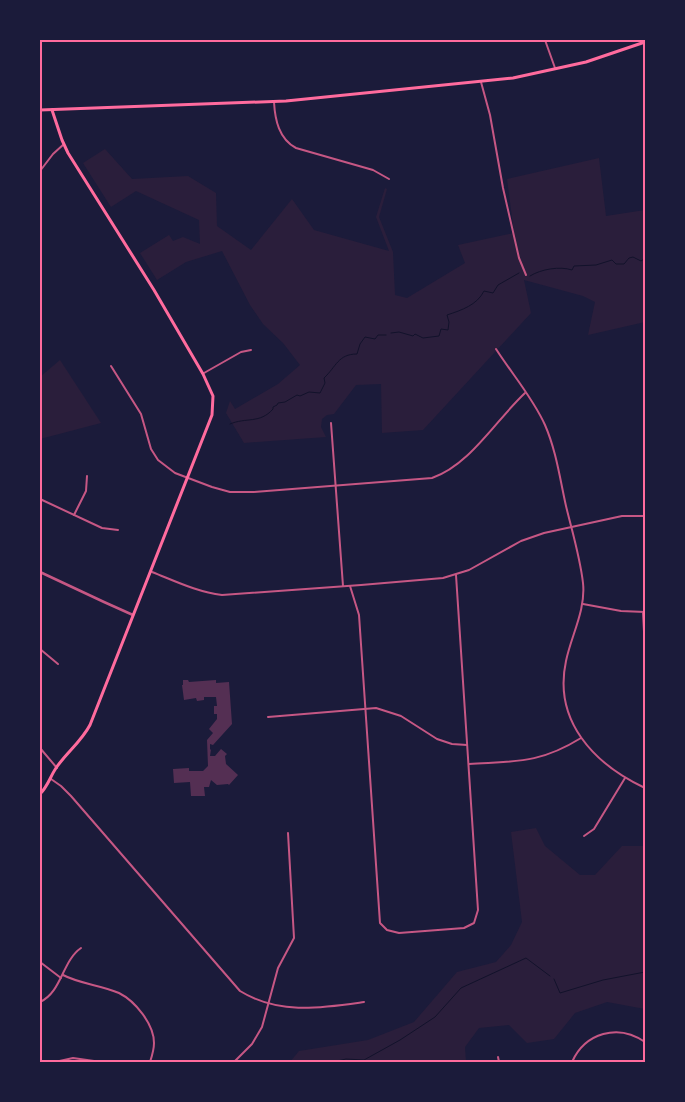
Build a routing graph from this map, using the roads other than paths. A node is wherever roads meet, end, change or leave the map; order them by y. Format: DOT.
graph roads {
  1 [pos="545,40"];
  2 [pos="645,42"];
  3 [pos="556,70"];
  4 [pos="481,82"];
  5 [pos="274,102"];
  6 [pos="40,110"];
  7 [pos="52,110"];
  8 [pos="64,144"];
  9 [pos="40,172"];
  10 [pos="389,179"];
  11 [pos="526,275"];
  12 [pos="496,349"];
  13 [pos="251,350"];
  14 [pos="111,366"];
  15 [pos="203,374"];
  16 [pos="525,393"];
  17 [pos="331,423"];
  18 [pos="87,476"];
  19 [pos="187,478"];
  20 [pos="335,486"];
  21 [pos="40,499"];
  22 [pos="74,515"];
  23 [pos="645,516"];
  24 [pos="571,527"];
  25 [pos="118,530"];
  26 [pos="151,571"];
  27 [pos="40,572"];
  28 [pos="456,575"];
  29 [pos="343,586"];
  30 [pos="350,586"];
  31 [pos="582,604"];
  32 [pos="644,612"];
  33 [pos="133,615"];
  34 [pos="40,649"];
  35 [pos="645,650"];
  36 [pos="58,664"];
  37 [pos="366,709"];
  38 [pos="268,717"];
  39 [pos="580,738"];
  40 [pos="467,745"];
  41 [pos="40,748"];
  42 [pos="468,764"];
  43 [pos="56,768"];
  44 [pos="626,777"];
  45 [pos="51,779"];
  46 [pos="645,788"];
  47 [pos="40,794"];
  48 [pos="288,833"];
  49 [pos="584,836"];
  50 [pos="80,948"];
  51 [pos="40,962"];
  52 [pos="62,976"];
  53 [pos="40,1002"];
  54 [pos="364,1002"];
  55 [pos="269,1003"];
  56 [pos="645,1042"];
  57 [pos="498,1057"];
  58 [pos="55,1062"];
  59 [pos="101,1062"];
  60 [pos="150,1062"];
  61 [pos="234,1062"];
  62 [pos="499,1062"];
  63 [pos="572,1062"];
  1 -- 3 [label="street"];
  2 -- 3 [label="main road"];
  3 -- 4 [label="main road"];
  4 -- 5 [label="main road"];
  4 -- 11 [label="street"];
  5 -- 7 [label="main road"];
  5 -- 10 [label="street"];
  6 -- 7 [label="main road"];
  7 -- 8 [label="main road"];
  8 -- 9 [label="street"];
  8 -- 15 [label="main road"];
  12 -- 16 [label="street"];
  13 -- 15 [label="street"];
  14 -- 19 [label="street"];
  15 -- 19 [label="main road"];
  16 -- 20 [label="street"];
  16 -- 24 [label="street"];
  17 -- 20 [label="street"];
  18 -- 22 [label="street"];
  19 -- 20 [label="street"];
  19 -- 26 [label="main road"];
  20 -- 29 [label="street"];
  21 -- 22 [label="street"];
  22 -- 25 [label="street"];
  23 -- 24 [label="street"];
  24 -- 28 [label="street"];
  24 -- 31 [label="street"];
  26 -- 29 [label="street"];
  26 -- 33 [label="main road"];
  27 -- 33 [label="street"];
  28 -- 30 [label="street"];
  28 -- 40 [label="street"];
  29 -- 30 [label="street"];
  30 -- 37 [label="street"];
  31 -- 32 [label="street"];
  31 -- 39 [label="street"];
  32 -- 35 [label="street"];
  33 -- 43 [label="main road"];
  34 -- 36 [label="street"];
  37 -- 38 [label="street"];
  37 -- 40 [label="street"];
  37 -- 42 [label="street"];
  39 -- 42 [label="street"];
  39 -- 44 [label="street"];
  40 -- 42 [label="street"];
  41 -- 43 [label="street"];
  43 -- 45 [label="main road"];
  44 -- 46 [label="street"];
  44 -- 49 [label="street"];
  45 -- 47 [label="main road"];
  45 -- 55 [label="street"];
  48 -- 55 [label="street"];
  50 -- 52 [label="street"];
  51 -- 52 [label="street"];
  52 -- 53 [label="street"];
  52 -- 60 [label="street"];
  54 -- 55 [label="street"];
  55 -- 61 [label="street"];
  56 -- 63 [label="street"];
  57 -- 62 [label="street"];
  58 -- 59 [label="street"];
}
